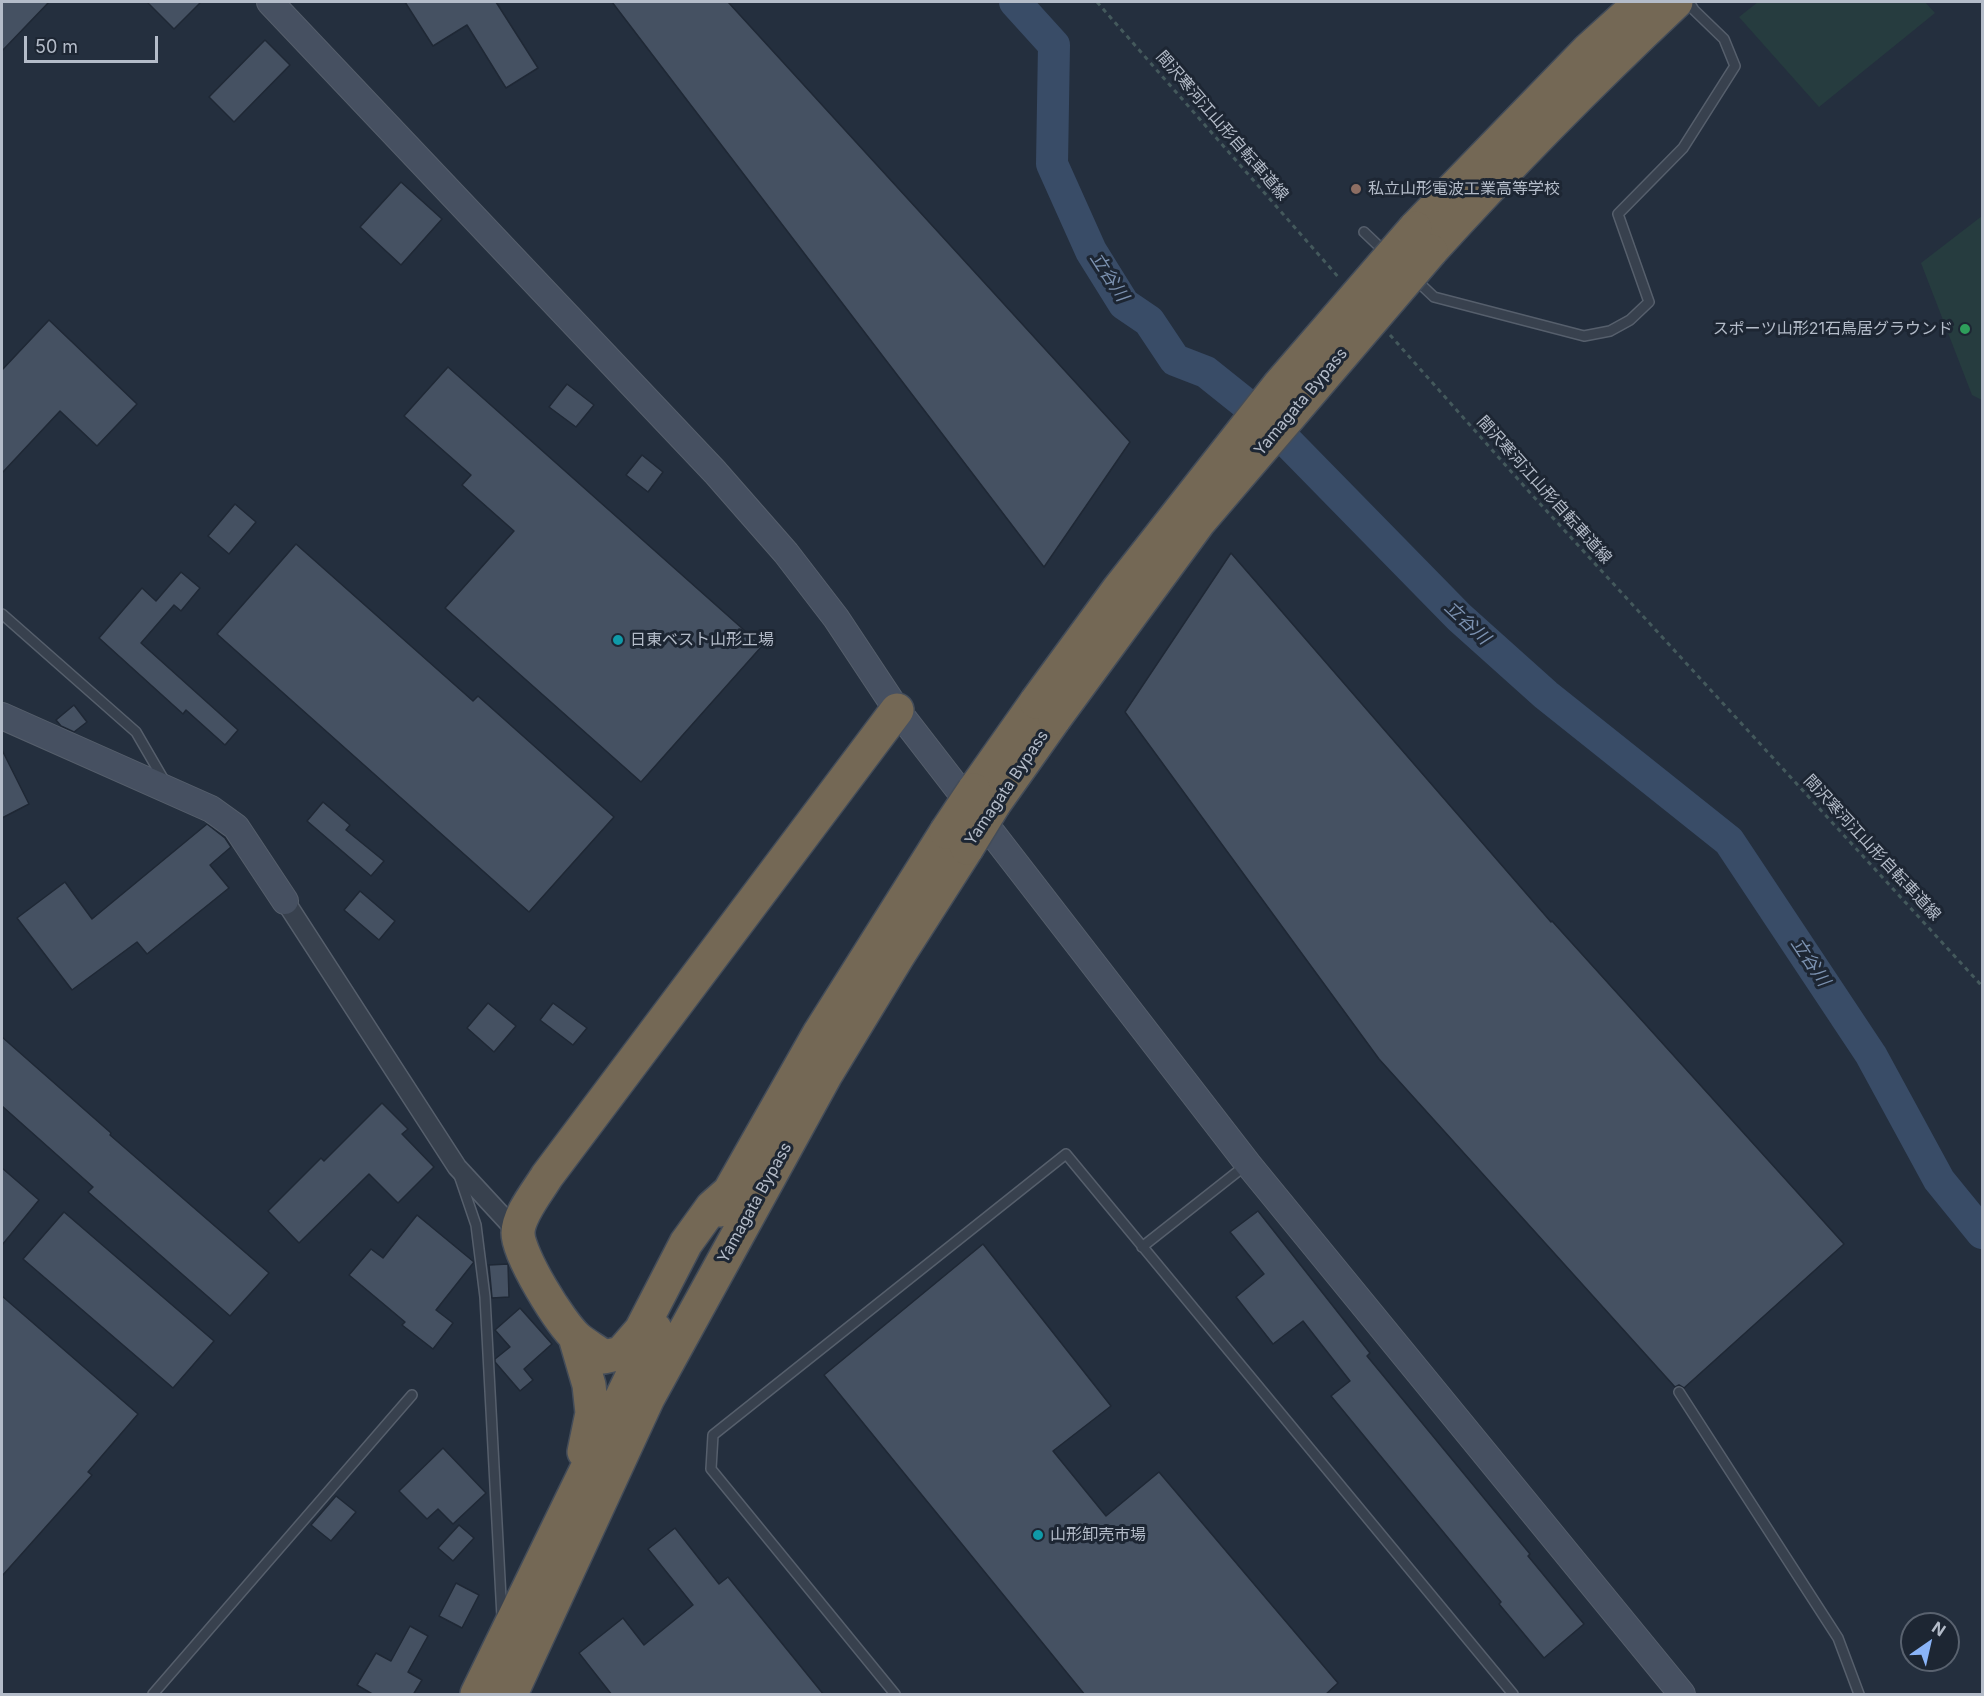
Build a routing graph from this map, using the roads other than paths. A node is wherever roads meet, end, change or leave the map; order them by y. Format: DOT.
graph roads {
  1 [pos="270,2"];
  2 [pos="1641,2"];
  3 [pos="1676,2"];
  4 [pos="1689,2"];
  5 [pos="1364,232"];
  6 [pos="1423,239"];
  7 [pos="2,614"];
  8 [pos="897,710"];
  9 [pos="2,716"];
  10 [pos="171,792"];
  11 [pos="957,840"];
  12 [pos="285,901"];
  13 [pos="1248,1164"];
  14 [pos="456,1167"];
  15 [pos="730,1191"];
  16 [pos="518,1233"];
  17 [pos="1142,1247"];
  18 [pos="575,1337"];
  19 [pos="1679,1392"];
  20 [pos="412,1395"];
  21 [pos="502,1622"];
  22 [pos="489,1693"];
  23 [pos="153,1695"];
  24 [pos="895,1695"];
  25 [pos="1513,1695"];
  26 [pos="1682,1695"];
  27 [pos="1859,1695"];
  1 -- 8 [label="street"];
  2 -- 6 [label="highway, Yamagata Bypass"];
  3 -- 6 [label="highway, Yamagata Bypass"];
  4 -- 5 [label="lane"];
  6 -- 11 [label="highway, Yamagata Bypass, bridge"];
  7 -- 10 [label="lane"];
  8 -- 13 [label="street"];
  8 -- 16 [label="highway"];
  9 -- 10 [label="street"];
  10 -- 12 [label="street"];
  11 -- 15 [label="highway, Yamagata Bypass"];
  11 -- 22 [label="highway, Yamagata Bypass"];
  12 -- 14 [label="street"];
  13 -- 17 [label="lane"];
  13 -- 26 [label="street"];
  14 -- 16 [label="street"];
  14 -- 21 [label="lane"];
  15 -- 18 [label="highway"];
  15 -- 22 [label="highway, Yamagata Bypass"];
  16 -- 18 [label="highway"];
  17 -- 24 [label="lane"];
  17 -- 25 [label="lane"];
  18 -- 21 [label="highway"];
  19 -- 27 [label="lane"];
  20 -- 23 [label="lane"];
  21 -- 22 [label="highway"];
}
